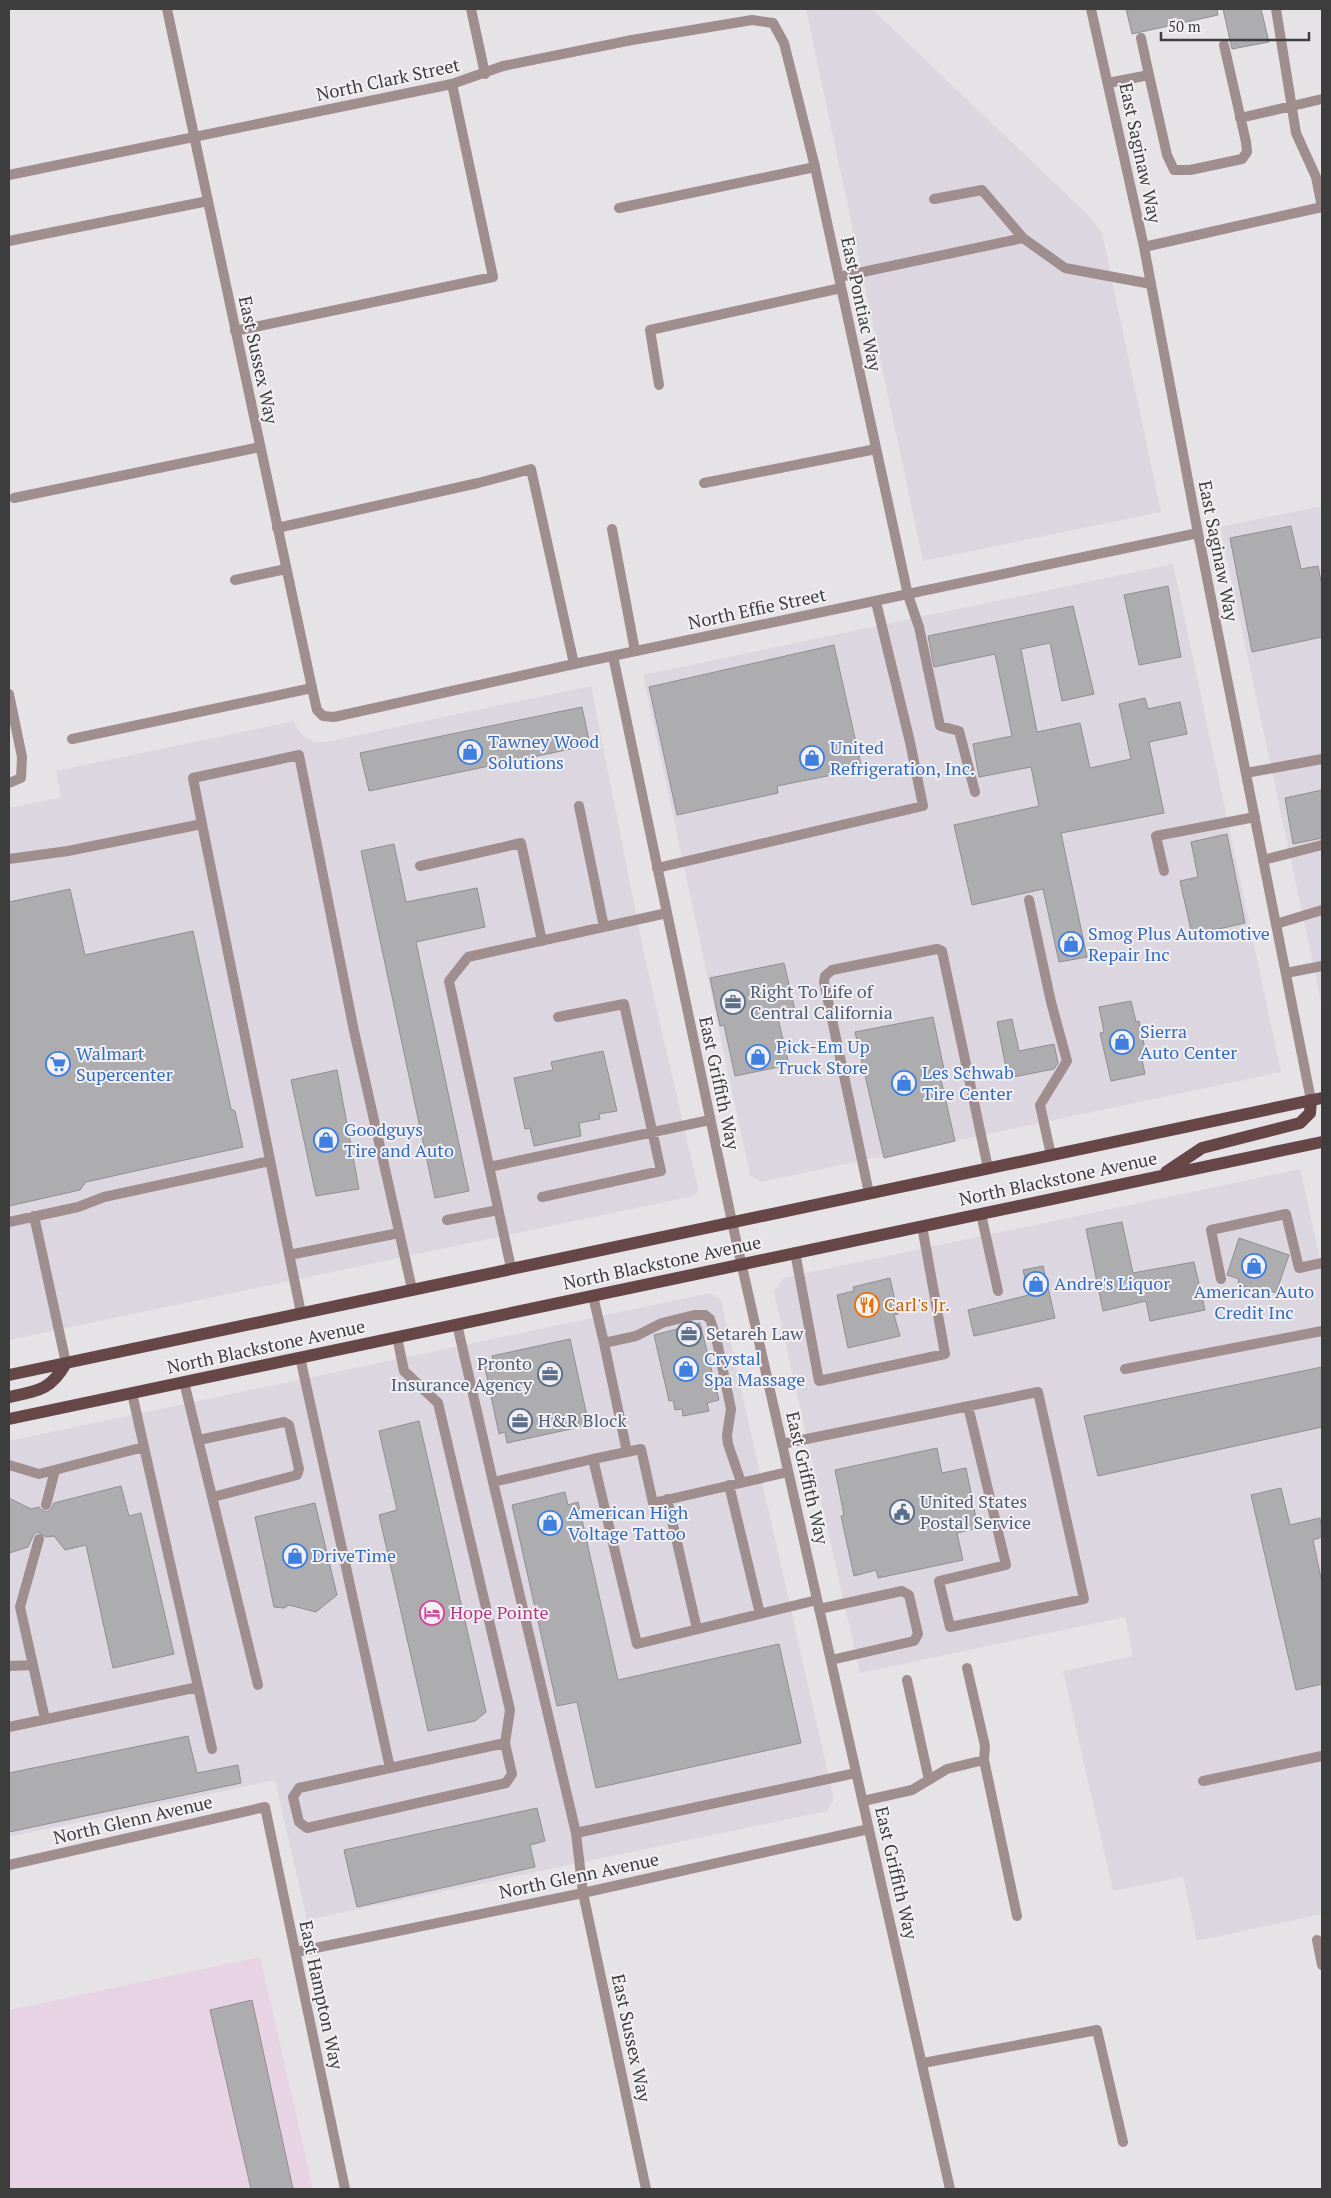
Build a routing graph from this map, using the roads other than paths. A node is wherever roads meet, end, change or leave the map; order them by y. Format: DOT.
graph roads {
  1 [pos="167,9"];
  2 [pos="471,9"];
  3 [pos="1091,9"];
  4 [pos="1276,9"];
  5 [pos="774,23"];
  6 [pos="1141,38"];
  7 [pos="1224,45"];
  8 [pos="485,74"];
  9 [pos="1149,75"];
  10 [pos="1108,83"];
  11 [pos="452,84"];
  12 [pos="1322,99"];
  13 [pos="1292,106"];
  14 [pos="1240,118"];
  15 [pos="195,136"];
  16 [pos="815,167"];
  17 [pos="9,175"];
  18 [pos="934,199"];
  19 [pos="208,200"];
  20 [pos="1322,207"];
  21 [pos="619,208"];
  22 [pos="1023,238"];
  23 [pos="9,241"];
  24 [pos="1144,248"];
  25 [pos="839,277"];
  26 [pos="1151,284"];
  27 [pos="842,288"];
  28 [pos="236,331"];
  29 [pos="659,386"];
  30 [pos="260,448"];
  31 [pos="876,450"];
  32 [pos="704,484"];
  33 [pos="14,498"];
  34 [pos="277,528"];
  35 [pos="612,529"];
  36 [pos="1198,534"];
  37 [pos="286,569"];
  38 [pos="235,580"];
  39 [pos="908,595"];
  40 [pos="876,602"];
  41 [pos="635,651"];
  42 [pos="613,656"];
  43 [pos="574,664"];
  44 [pos="312,688"];
  45 [pos="9,694"];
  46 [pos="323,716"];
  47 [pos="72,739"];
  48 [pos="1322,759"];
  49 [pos="1246,773"];
  50 [pos="9,783"];
  51 [pos="975,792"];
  52 [pos="579,806"];
  53 [pos="1255,817"];
  54 [pos="202,824"];
  55 [pos="1322,845"];
  56 [pos="9,859"];
  57 [pos="1263,860"];
  58 [pos="420,866"];
  59 [pos="657,868"];
  60 [pos="1164,871"];
  61 [pos="1029,900"];
  62 [pos="1322,910"];
  63 [pos="667,913"];
  64 [pos="1276,924"];
  65 [pos="604,927"];
  66 [pos="542,941"];
  67 [pos="1322,966"];
  68 [pos="1286,973"];
  69 [pos="558,1017"];
  70 [pos="1317,1099"];
  71 [pos="710,1120"];
  72 [pos="653,1132"];
  73 [pos="1322,1142"];
  74 [pos="1051,1154"];
  75 [pos="270,1161"];
  76 [pos="489,1167"];
  77 [pos="988,1168"];
  78 [pos="1162,1175"];
  79 [pos="869,1193"];
  80 [pos="542,1196"];
  81 [pos="498,1210"];
  82 [pos="981,1214"];
  83 [pos="34,1216"];
  84 [pos="447,1220"];
  85 [pos="9,1222"];
  86 [pos="732,1222"];
  87 [pos="922,1226"];
  88 [pos="399,1233"];
  89 [pos="794,1252"];
  90 [pos="289,1255"];
  91 [pos="1322,1263"];
  92 [pos="742,1264"];
  93 [pos="511,1268"];
  94 [pos="1221,1279"];
  95 [pos="412,1289"];
  96 [pos="998,1291"];
  97 [pos="593,1296"];
  98 [pos="301,1313"];
  99 [pos="457,1324"];
  100 [pos="1322,1331"];
  101 [pos="396,1337"];
  102 [pos="604,1343"];
  103 [pos="300,1357"];
  104 [pos="66,1363"];
  105 [pos="1125,1370"];
  106 [pos="9,1375"];
  107 [pos="184,1382"];
  108 [pos="132,1393"];
  109 [pos="9,1397"];
  110 [pos="968,1406"];
  111 [pos="9,1419"];
  112 [pos="199,1440"];
  113 [pos="782,1444"];
  114 [pos="144,1447"];
  115 [pos="627,1452"];
  116 [pos="593,1459"];
  117 [pos="9,1465"];
  118 [pos="55,1470"];
  119 [pos="788,1472"];
  120 [pos="493,1482"];
  121 [pos="741,1482"];
  122 [pos="729,1485"];
  123 [pos="213,1497"];
  124 [pos="667,1499"];
  125 [pos="46,1505"];
  126 [pos="39,1538"];
  127 [pos="818,1605"];
  128 [pos="760,1614"];
  129 [pos="698,1629"];
  130 [pos="831,1660"];
  131 [pos="33,1665"];
  132 [pos="9,1666"];
  133 [pos="967,1668"];
  134 [pos="907,1680"];
  135 [pos="258,1685"];
  136 [pos="198,1687"];
  137 [pos="45,1719"];
  138 [pos="9,1727"];
  139 [pos="505,1743"];
  140 [pos="212,1749"];
  141 [pos="1322,1756"];
  142 [pos="984,1760"];
  143 [pos="390,1768"];
  144 [pos="856,1773"];
  145 [pos="929,1780"];
  146 [pos="1203,1781"];
  147 [pos="863,1801"];
  148 [pos="265,1807"];
  149 [pos="869,1830"];
  150 [pos="576,1833"];
  151 [pos="9,1865"];
  152 [pos="583,1893"];
  153 [pos="1017,1916"];
  154 [pos="1316,1940"];
  155 [pos="296,1952"];
  156 [pos="1322,1965"];
  157 [pos="923,2063"];
  158 [pos="1123,2142"];
  159 [pos="345,2189"];
  160 [pos="646,2189"];
  161 [pos="950,2189"];
  1 -- 15 [label="street, East Sussex Way"];
  2 -- 8 [label="street"];
  3 -- 10 [label="street, East Saginaw Way"];
  4 -- 13 [label="street"];
  5 -- 8 [label="street, North Clark Street"];
  5 -- 16 [label="street, East Pontiac Way"];
  6 -- 9 [label="street"];
  7 -- 14 [label="street"];
  8 -- 11 [label="street, North Clark Street"];
  9 -- 10 [label="street"];
  9 -- 14 [label="street"];
  10 -- 24 [label="street, East Saginaw Way"];
  11 -- 15 [label="street, North Clark Street"];
  11 -- 28 [label="street"];
  12 -- 13 [label="street"];
  13 -- 14 [label="street"];
  13 -- 20 [label="street"];
  15 -- 17 [label="street, North Clark Street"];
  15 -- 19 [label="street, East Sussex Way"];
  16 -- 21 [label="street"];
  16 -- 25 [label="street, East Pontiac Way"];
  18 -- 22 [label="street"];
  19 -- 23 [label="street"];
  19 -- 28 [label="street, East Sussex Way"];
  20 -- 24 [label="street"];
  22 -- 25 [label="street"];
  22 -- 26 [label="street"];
  24 -- 26 [label="street, East Saginaw Way"];
  25 -- 27 [label="street, East Pontiac Way"];
  26 -- 36 [label="street, East Saginaw Way"];
  27 -- 29 [label="street"];
  27 -- 31 [label="street, East Pontiac Way"];
  28 -- 30 [label="street, East Sussex Way"];
  30 -- 33 [label="street"];
  30 -- 34 [label="street, East Sussex Way"];
  31 -- 32 [label="street"];
  31 -- 39 [label="street, East Pontiac Way"];
  34 -- 37 [label="street, East Sussex Way"];
  34 -- 43 [label="street"];
  35 -- 41 [label="street"];
  36 -- 39 [label="street, North Effie Street"];
  36 -- 49 [label="street, East Saginaw Way"];
  37 -- 38 [label="street"];
  37 -- 44 [label="street, East Sussex Way"];
  39 -- 40 [label="street, North Effie Street"];
  39 -- 51 [label="street, East Pontiac Way"];
  40 -- 41 [label="street, North Effie Street"];
  40 -- 59 [label="street"];
  41 -- 42 [label="street, North Effie Street"];
  42 -- 43 [label="street, North Effie Street"];
  42 -- 59 [label="street, East Griffith Way"];
  43 -- 46 [label="street, North Effie Street"];
  44 -- 46 [label="street, East Sussex Way"];
  44 -- 47 [label="street"];
  45 -- 50 [label="street"];
  48 -- 49 [label="street"];
  49 -- 53 [label="street, East Saginaw Way"];
  52 -- 65 [label="street"];
  53 -- 57 [label="street, East Saginaw Way"];
  53 -- 60 [label="street"];
  54 -- 56 [label="street"];
  54 -- 75 [label="street"];
  54 -- 88 [label="street"];
  55 -- 57 [label="street"];
  57 -- 64 [label="street, East Saginaw Way"];
  58 -- 66 [label="street"];
  59 -- 63 [label="street, East Griffith Way"];
  61 -- 74 [label="street"];
  62 -- 64 [label="street"];
  63 -- 65 [label="street"];
  63 -- 71 [label="street, East Griffith Way"];
  64 -- 68 [label="street, East Saginaw Way"];
  65 -- 66 [label="street"];
  66 -- 76 [label="street"];
  67 -- 68 [label="street"];
  68 -- 70 [label="street, East Saginaw Way"];
  69 -- 72 [label="street"];
  70 -- 74 [label="main road, North Blackstone Avenue"];
  70 -- 78 [label="main road"];
  71 -- 72 [label="street"];
  71 -- 86 [label="street, East Griffith Way"];
  72 -- 76 [label="street"];
  72 -- 80 [label="street"];
  73 -- 78 [label="main road, North Blackstone Avenue"];
  74 -- 77 [label="main road, North Blackstone Avenue"];
  75 -- 83 [label="street"];
  75 -- 90 [label="street"];
  76 -- 81 [label="street"];
  77 -- 79 [label="main road, North Blackstone Avenue"];
  77 -- 79 [label="street"];
  78 -- 82 [label="main road, North Blackstone Avenue"];
  79 -- 86 [label="main road, North Blackstone Avenue"];
  81 -- 84 [label="street"];
  81 -- 93 [label="street"];
  82 -- 87 [label="main road, North Blackstone Avenue"];
  82 -- 96 [label="street"];
  83 -- 85 [label="street"];
  83 -- 104 [label="street"];
  86 -- 92 [label="street, East Griffith Way"];
  86 -- 93 [label="main road, North Blackstone Avenue"];
  87 -- 89 [label="main road, North Blackstone Avenue"];
  87 -- 89 [label="street"];
  88 -- 90 [label="street"];
  88 -- 95 [label="street"];
  89 -- 92 [label="main road, North Blackstone Avenue"];
  90 -- 98 [label="street"];
  91 -- 94 [label="street"];
  92 -- 97 [label="main road, North Blackstone Avenue"];
  92 -- 113 [label="street, East Griffith Way"];
  93 -- 95 [label="main road, North Blackstone Avenue"];
  95 -- 98 [label="main road, North Blackstone Avenue"];
  97 -- 99 [label="main road, North Blackstone Avenue"];
  97 -- 102 [label="street"];
  98 -- 104 [label="main road, North Blackstone Avenue"];
  99 -- 101 [label="main road, North Blackstone Avenue"];
  99 -- 120 [label="street, East Sussex Way"];
  100 -- 105 [label="street"];
  101 -- 103 [label="main road, North Blackstone Avenue"];
  101 -- 139 [label="street"];
  102 -- 115 [label="street"];
  102 -- 121 [label="street"];
  103 -- 107 [label="main road, North Blackstone Avenue"];
  103 -- 143 [label="street"];
  104 -- 106 [label="main road, North Blackstone Avenue"];
  104 -- 109 [label="main road"];
  107 -- 108 [label="main road, North Blackstone Avenue"];
  107 -- 112 [label="street"];
  108 -- 111 [label="main road, North Blackstone Avenue"];
  108 -- 114 [label="street"];
  110 -- 110 [label="street"];
  110 -- 113 [label="street"];
  112 -- 123 [label="street"];
  112 -- 123 [label="street"];
  113 -- 119 [label="street, East Griffith Way"];
  114 -- 118 [label="street"];
  114 -- 136 [label="street"];
  115 -- 116 [label="street"];
  115 -- 124 [label="street"];
  116 -- 120 [label="street"];
  116 -- 129 [label="street"];
  117 -- 118 [label="street"];
  118 -- 125 [label="street"];
  119 -- 121 [label="street"];
  119 -- 127 [label="street, East Griffith Way"];
  120 -- 150 [label="street, East Sussex Way"];
  121 -- 122 [label="street"];
  122 -- 124 [label="street"];
  122 -- 128 [label="street"];
  123 -- 135 [label="street"];
  124 -- 129 [label="street"];
  126 -- 131 [label="street"];
  127 -- 128 [label="street"];
  127 -- 130 [label="street, East Griffith Way"];
  127 -- 130 [label="street"];
  128 -- 129 [label="street"];
  130 -- 144 [label="street, East Griffith Way"];
  131 -- 132 [label="street"];
  131 -- 137 [label="street"];
  133 -- 142 [label="street"];
  134 -- 145 [label="street"];
  136 -- 137 [label="street"];
  136 -- 140 [label="street"];
  137 -- 138 [label="street"];
  139 -- 143 [label="street"];
  139 -- 143 [label="street"];
  141 -- 146 [label="street"];
  142 -- 145 [label="street"];
  142 -- 153 [label="street"];
  144 -- 147 [label="street, East Griffith Way"];
  144 -- 150 [label="street"];
  145 -- 147 [label="street"];
  147 -- 149 [label="street, East Griffith Way"];
  148 -- 151 [label="street, North Glenn Avenue"];
  148 -- 155 [label="street, East Hampton Way"];
  149 -- 152 [label="street, North Glenn Avenue"];
  149 -- 157 [label="street, East Griffith Way"];
  150 -- 152 [label="street, East Sussex Way"];
  152 -- 155 [label="street, North Glenn Avenue"];
  152 -- 160 [label="street, East Sussex Way"];
  154 -- 156 [label="street"];
  155 -- 159 [label="street, East Hampton Way"];
  157 -- 158 [label="street"];
  157 -- 161 [label="street, East Griffith Way"];
}
